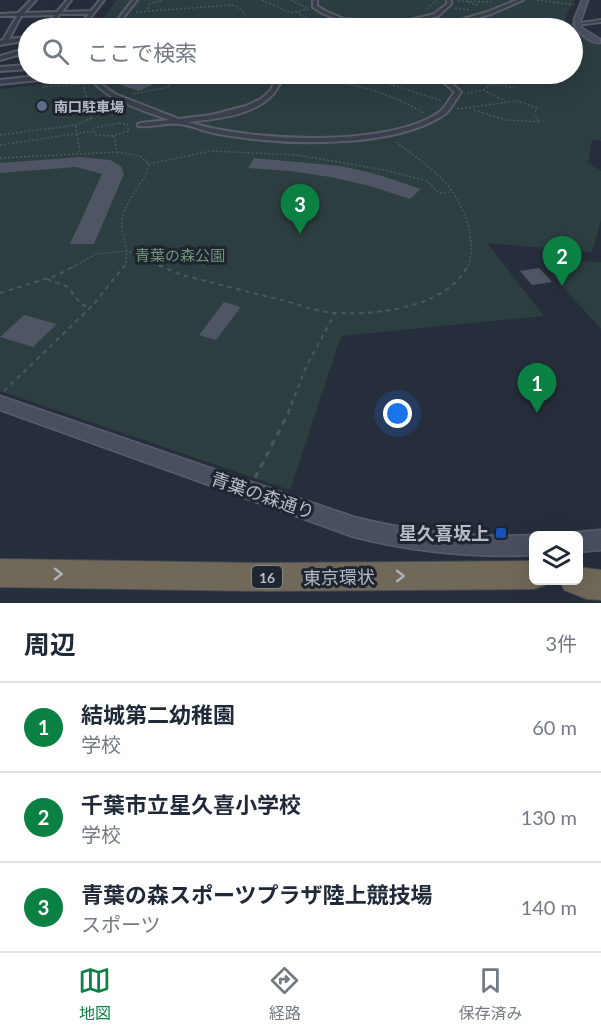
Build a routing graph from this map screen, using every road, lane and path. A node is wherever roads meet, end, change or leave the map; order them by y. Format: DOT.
graph roads {
  1 [pos="34,0"];
  2 [pos="69,0"];
  3 [pos="102,0"];
  4 [pos="135,0"];
  5 [pos="162,0"];
  6 [pos="262,0"];
  7 [pos="315,0"];
  8 [pos="449,0"];
  9 [pos="497,0"];
  10 [pos="521,0"];
  11 [pos="537,0"];
  12 [pos="492,1"];
  13 [pos="468,2"];
  14 [pos="584,3"];
  15 [pos="480,6"];
  16 [pos="487,6"];
  17 [pos="148,9"];
  18 [pos="309,9"];
  19 [pos="92,12"];
  20 [pos="440,12"];
  21 [pos="61,13"];
  22 [pos="20,14"];
  23 [pos="0,15"];
  24 [pos="125,15"];
  25 [pos="56,18"];
  26 [pos="88,18"];
  27 [pos="122,18"];
  28 [pos="246,18"];
  29 [pos="339,18"];
  30 [pos="422,18"];
  31 [pos="472,18"];
  32 [pos="577,18"];
  33 [pos="601,21"];
  34 [pos="583,23"];
  35 [pos="9,34"];
  36 [pos="583,34"];
  37 [pos="18,35"];
  38 [pos="18,38"];
  39 [pos="597,41"];
  40 [pos="3,42"];
  41 [pos="18,48"];
  42 [pos="18,53"];
  43 [pos="0,58"];
  44 [pos="18,68"];
  45 [pos="0,69"];
  46 [pos="18,80"];
  47 [pos="0,82"];
  48 [pos="69,84"];
  49 [pos="83,84"];
  50 [pos="99,84"];
  51 [pos="169,84"];
  52 [pos="276,84"];
  53 [pos="356,84"];
  54 [pos="393,84"];
  55 [pos="449,84"];
  56 [pos="33,88"];
  57 [pos="515,88"];
  58 [pos="483,90"];
  59 [pos="458,92"];
  60 [pos="122,99"];
  61 [pos="505,101"];
  62 [pos="451,105"];
  63 [pos="474,110"];
  64 [pos="433,119"];
  65 [pos="175,121"];
  66 [pos="76,125"];
  67 [pos="140,125"];
  68 [pos="94,131"];
  69 [pos="77,134"];
  70 [pos="387,134"];
  71 [pos="0,135"];
  72 [pos="114,136"];
  73 [pos="0,145"];
  74 [pos="117,152"];
  75 [pos="80,153"];
  76 [pos="0,158"];
  77 [pos="149,164"];
  78 [pos="450,192"];
  79 [pos="127,251"];
  80 [pos="47,279"];
  81 [pos="0,293"];
  82 [pos="89,308"];
  83 [pos="335,312"];
  84 [pos="1,398"];
  85 [pos="254,480"];
  86 [pos="601,540"];
  87 [pos="583,542"];
  88 [pos="529,545"];
  89 [pos="0,573"];
  90 [pos="601,573"];
  91 [pos="583,574"];
  92 [pos="529,575"];
  93 [pos="583,583"];
  94 [pos="601,585"];
  1 -- 22 [label="street"];
  2 -- 21 [label="street"];
  3 -- 19 [label="street"];
  4 -- 24 [label="street"];
  5 -- 17 [label="path"];
  6 -- 18 [label="path"];
  7 -- 29 [label="street"];
  8 -- 13 [label="path"];
  8 -- 20 [label="street"];
  9 -- 12 [label="path"];
  10 -- 31 [label="street"];
  11 -- 14 [label="path"];
  12 -- 13 [label="path"];
  12 -- 16 [label="path"];
  13 -- 15 [label="path"];
  14 -- 32 [label="street"];
  17 -- 24 [label="path"];
  17 -- 28 [label="path"];
  19 -- 21 [label="street"];
  19 -- 26 [label="street"];
  20 -- 30 [label="street"];
  20 -- 31 [label="path"];
  21 -- 22 [label="street"];
  21 -- 25 [label="street"];
  22 -- 23 [label="street"];
  22 -- 35 [label="street"];
  24 -- 27 [label="street"];
  33 -- 34 [label="street"];
  35 -- 37 [label="street"];
  35 -- 40 [label="street"];
  36 -- 39 [label="street"];
  38 -- 40 [label="street"];
  40 -- 41 [label="street"];
  42 -- 43 [label="street"];
  44 -- 45 [label="street"];
  46 -- 47 [label="street"];
  48 -- 56 [label="path"];
  49 -- 66 [label="path"];
  50 -- 60 [label="street"];
  51 -- 60 [label="path"];
  52 -- 65 [label="street"];
  53 -- 64 [label="path"];
  54 -- 62 [label="path"];
  55 -- 59 [label="street"];
  57 -- 58 [label="path"];
  58 -- 59 [label="path"];
  58 -- 61 [label="path"];
  59 -- 62 [label="street"];
  60 -- 65 [label="street"];
  61 -- 63 [label="path"];
  61 -- 63 [label="path"];
  62 -- 63 [label="path"];
  62 -- 64 [label="street"];
  64 -- 70 [label="street"];
  65 -- 67 [label="street"];
  65 -- 70 [label="street"];
  66 -- 69 [label="path"];
  66 -- 71 [label="path"];
  68 -- 69 [label="path"];
  68 -- 72 [label="path"];
  68 -- 72 [label="path"];
  69 -- 73 [label="path"];
  69 -- 75 [label="path"];
  70 -- 78 [label="path"];
  72 -- 74 [label="path"];
  74 -- 75 [label="path"];
  74 -- 77 [label="path"];
  75 -- 76 [label="path"];
  77 -- 78 [label="path"];
  77 -- 79 [label="path"];
  78 -- 83 [label="path"];
  79 -- 80 [label="path"];
  79 -- 82 [label="path"];
  79 -- 83 [label="path"];
  80 -- 81 [label="path"];
  80 -- 82 [label="path"];
  82 -- 84 [label="path"];
  83 -- 85 [label="path"];
  84 -- 88 [label="street, 青葉の森通り"];
  86 -- 87 [label="street"];
  89 -- 92 [label="highway, 東京環状 / 16, one-way"];
  90 -- 91 [label="highway"];
  93 -- 94 [label="highway"];
}
